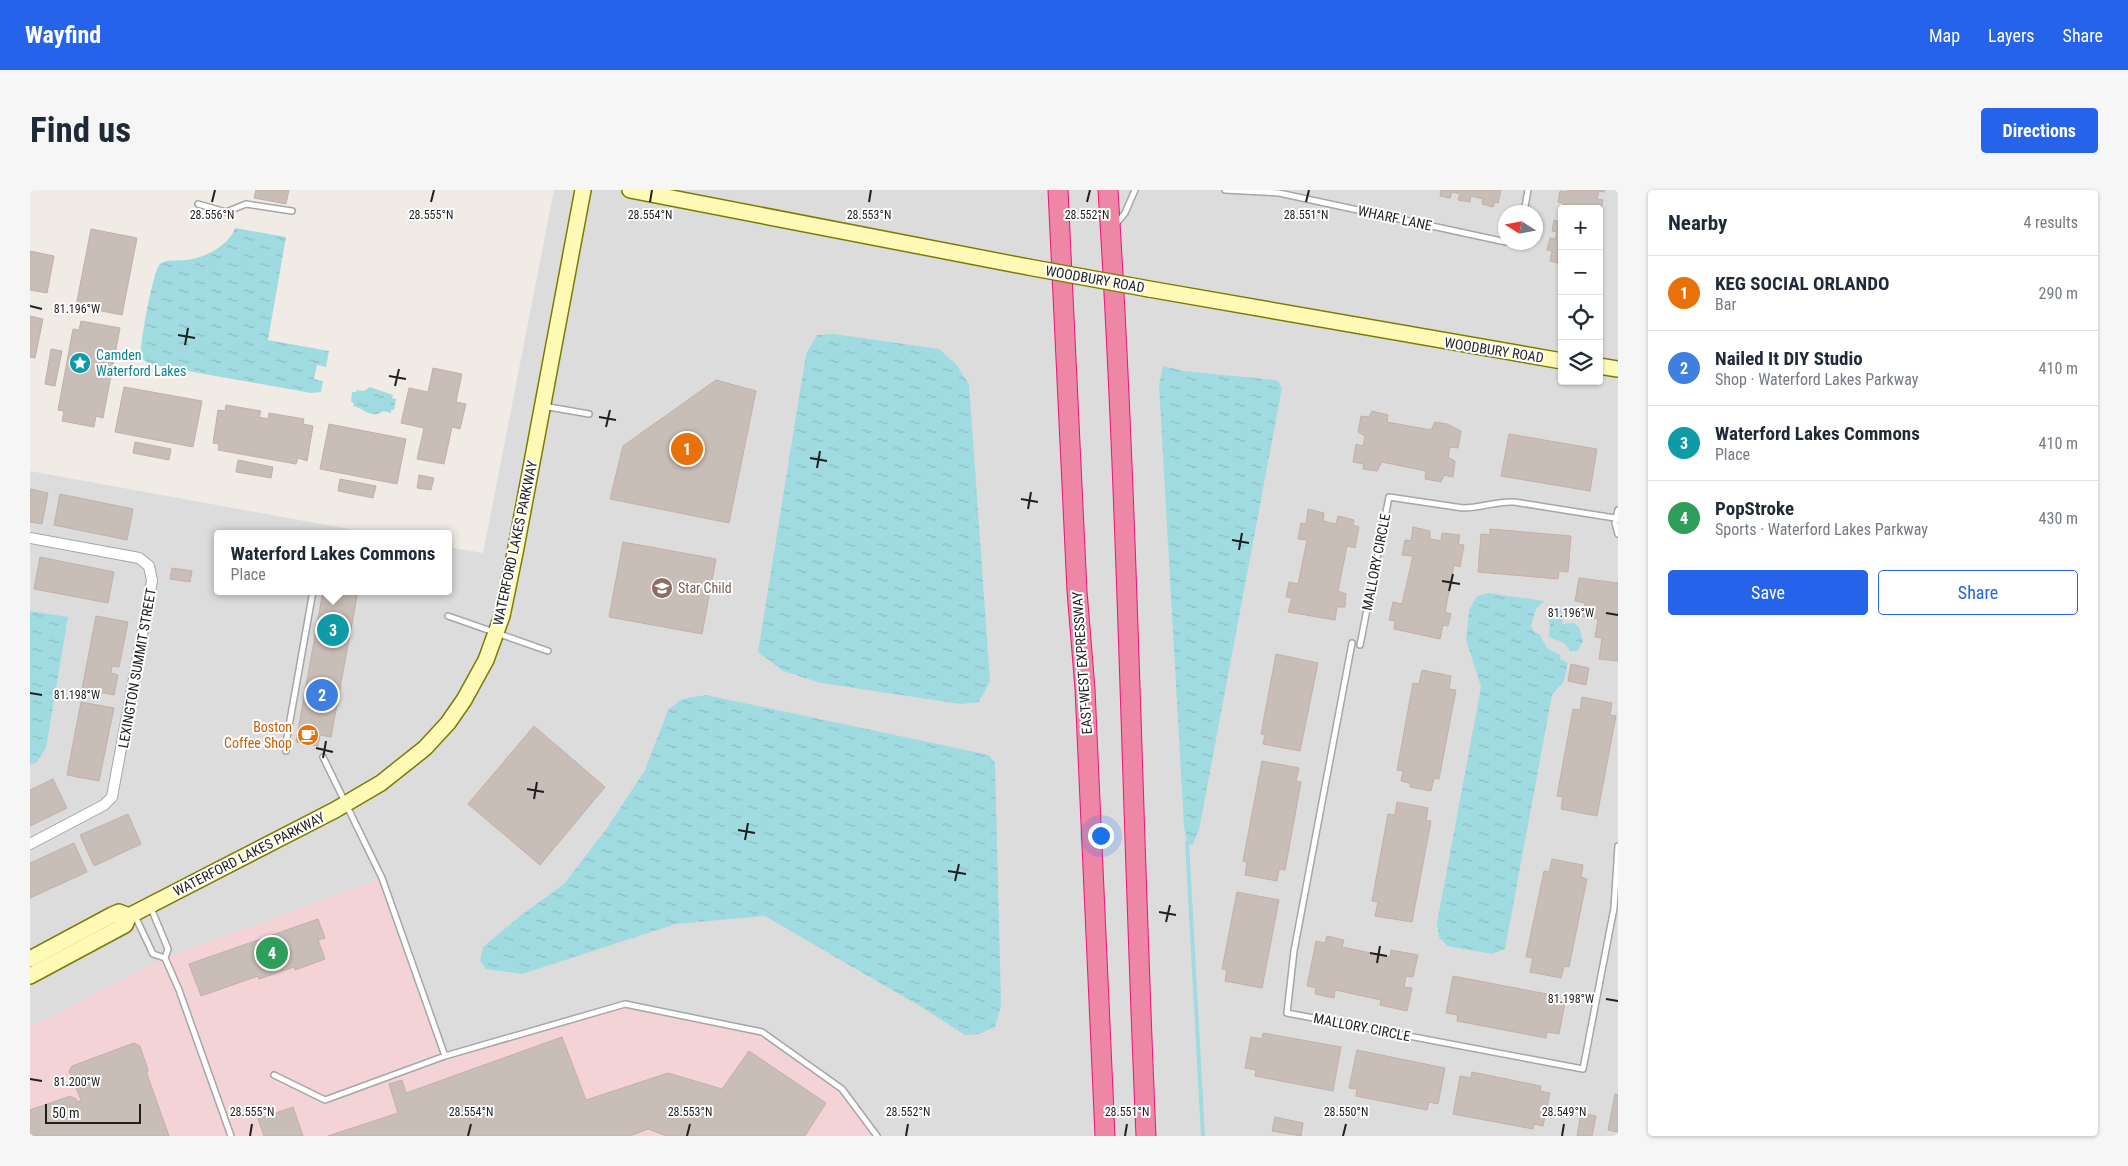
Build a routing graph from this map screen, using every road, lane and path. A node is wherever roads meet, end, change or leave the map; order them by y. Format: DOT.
graph roads {
  1 [pos="583,190"];
  2 [pos="630,190"];
  3 [pos="1058,190"];
  4 [pos="1108,190"];
  5 [pos="1135,190"];
  6 [pos="1225,190"];
  7 [pos="1528,190"];
  8 [pos="198,204"];
  9 [pos="1525,205"];
  10 [pos="292,211"];
  11 [pos="1111,230"];
  12 [pos="1498,240"];
  13 [pos="1558,360"];
  14 [pos="1603,367"];
  15 [pos="1618,369"];
  16 [pos="543,406"];
  17 [pos="589,414"];
  18 [pos="1618,510"];
  19 [pos="1615,518"];
  20 [pos="1618,534"];
  21 [pos="30,538"];
  22 [pos="312,595"];
  23 [pos="448,616"];
  24 [pos="497,632"];
  25 [pos="1352,643"];
  26 [pos="1360,645"];
  27 [pos="548,650"];
  28 [pos="286,751"];
  29 [pos="323,757"];
  30 [pos="346,804"];
  31 [pos="30,844"];
  32 [pos="1618,846"];
  33 [pos="150,905"];
  34 [pos="132,914"];
  35 [pos="165,958"];
  36 [pos="30,959"];
  37 [pos="30,976"];
  38 [pos="445,1056"];
  39 [pos="274,1075"];
  40 [pos="231,1136"];
  41 [pos="877,1136"];
  42 [pos="1105,1136"];
  43 [pos="1146,1136"];
  1 -- 16 [label="street, WATERFORD LAKES PARKWAY"];
  2 -- 13 [label="street, WOODBURY ROAD, bridge"];
  3 -- 42 [label="highway, EAST-WEST EXPRESSWAY"];
  4 -- 11 [label="highway"];
  5 -- 11 [label="lane"];
  6 -- 12 [label="lane, WHARF LANE"];
  7 -- 9 [label="lane"];
  8 -- 10 [label="lane"];
  11 -- 43 [label="highway"];
  14 -- 15 [label="street"];
  16 -- 17 [label="lane"];
  16 -- 24 [label="street, WATERFORD LAKES PARKWAY"];
  18 -- 19 [label="lane"];
  19 -- 20 [label="lane"];
  19 -- 26 [label="lane, MALLORY CIRCLE"];
  21 -- 31 [label="street, LEXINGTON SUMMIT STREET"];
  22 -- 28 [label="lane"];
  23 -- 24 [label="lane"];
  24 -- 27 [label="lane"];
  24 -- 30 [label="street, WATERFORD LAKES PARKWAY"];
  25 -- 32 [label="lane, MALLORY CIRCLE"];
  29 -- 30 [label="lane"];
  30 -- 33 [label="street, WATERFORD LAKES PARKWAY"];
  30 -- 38 [label="lane"];
  33 -- 34 [label="street, WATERFORD LAKES PARKWAY"];
  33 -- 35 [label="lane"];
  34 -- 35 [label="lane"];
  34 -- 36 [label="street, WATERFORD LAKES PARKWAY"];
  34 -- 37 [label="street, WATERFORD LAKES PARKWAY"];
  35 -- 40 [label="lane"];
  38 -- 39 [label="lane"];
  38 -- 41 [label="lane"];
}
